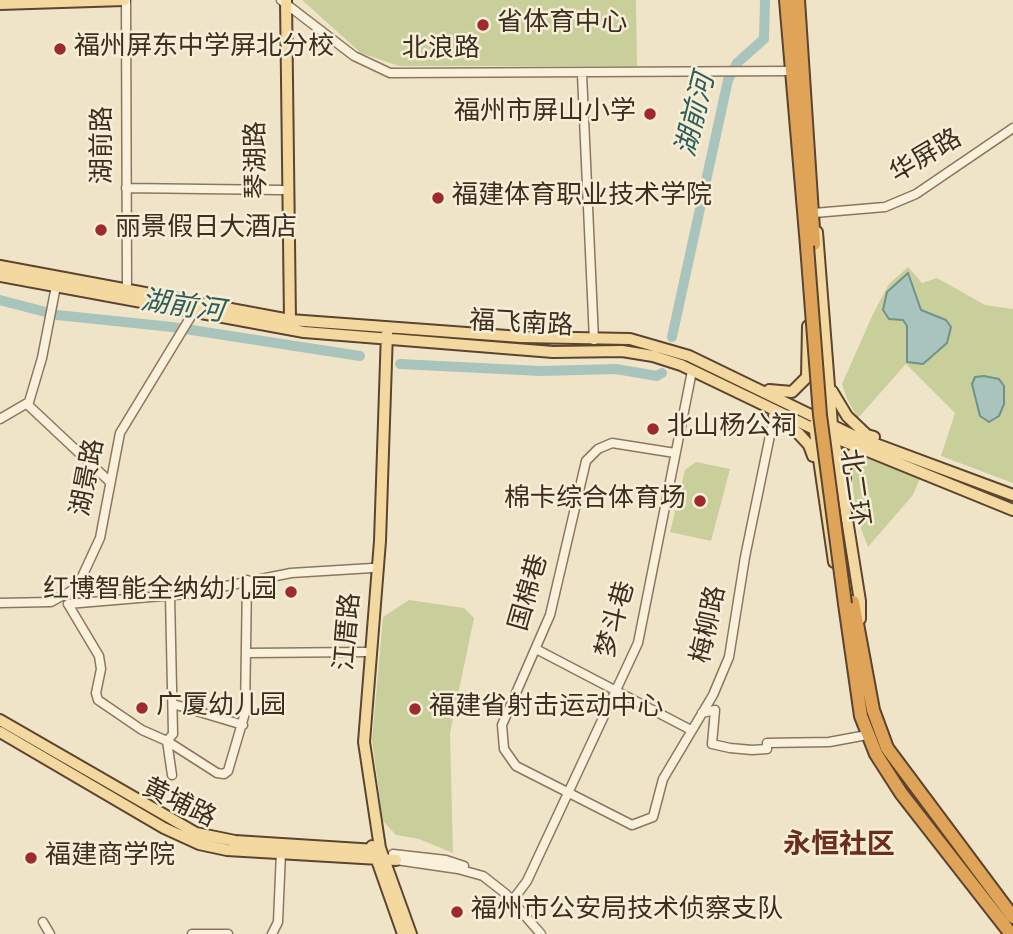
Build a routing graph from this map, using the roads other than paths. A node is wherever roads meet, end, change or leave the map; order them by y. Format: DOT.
graph roads {
  1 [pos="125,0"];
  2 [pos="786,0"];
  3 [pos="798,0"];
  4 [pos="283,1"];
  5 [pos="0,4"];
  6 [pos="792,71"];
  7 [pos="582,74"];
  8 [pos="1013,128"];
  9 [pos="126,188"];
  10 [pos="282,190"];
  11 [pos="809,209"];
  12 [pos="0,266"];
  13 [pos="0,276"];
  14 [pos="56,286"];
  15 [pos="127,290"];
  16 [pos="193,313"];
  17 [pos="287,319"];
  18 [pos="808,326"];
  19 [pos="384,333"];
  20 [pos="594,340"];
  21 [pos="827,356"];
  22 [pos="810,357"];
  23 [pos="692,370"];
  24 [pos="829,385"];
  25 [pos="757,387"];
  26 [pos="27,404"];
  27 [pos="813,415"];
  28 [pos="774,416"];
  29 [pos="0,419"];
  30 [pos="833,431"];
  31 [pos="866,449"];
  32 [pos="675,453"];
  33 [pos="923,460"];
  34 [pos="820,477"];
  35 [pos="110,482"];
  36 [pos="1013,495"];
  37 [pos="844,504"];
  38 [pos="825,508"];
  39 [pos="1013,510"];
  40 [pos="850,544"];
  41 [pos="372,568"];
  42 [pos="247,580"];
  43 [pos="170,596"];
  44 [pos="0,603"];
  45 [pos="854,635"];
  46 [pos="537,649"];
  47 [pos="365,652"];
  48 [pos="247,653"];
  49 [pos="616,692"];
  50 [pos="173,704"];
  51 [pos="702,713"];
  52 [pos="0,720"];
  53 [pos="243,725"];
  54 [pos="691,730"];
  55 [pos="0,732"];
  56 [pos="867,735"];
  57 [pos="167,741"];
  58 [pos="172,775"];
  59 [pos="567,793"];
  60 [pos="281,852"];
  61 [pos="383,855"];
  62 [pos="512,901"];
  63 [pos="1013,917"];
  64 [pos="43,922"];
  65 [pos="50,934"];
  66 [pos="192,934"];
  67 [pos="228,934"];
  68 [pos="272,934"];
  69 [pos="403,934"];
  70 [pos="411,934"];
  71 [pos="541,934"];
  72 [pos="1011,934"];
  1 -- 5 [label="main road"];
  1 -- 9 [label="street, 湖前路"];
  2 -- 6 [label="highway, 北二环"];
  3 -- 11 [label="highway, 北二环"];
  4 -- 7 [label="street, 北浪路"];
  4 -- 10 [label="main road, 琴湖路"];
  4 -- 17 [label="main road"];
  6 -- 7 [label="street, 北浪路"];
  6 -- 11 [label="highway, 北二环"];
  7 -- 20 [label="street"];
  8 -- 11 [label="street, 华屏路"];
  9 -- 10 [label="street"];
  9 -- 15 [label="street, 湖前路"];
  10 -- 17 [label="main road, 琴湖路"];
  11 -- 18 [label="main road"];
  11 -- 21 [label="main road"];
  11 -- 45 [label="highway, 北二环"];
  12 -- 15 [label="main road, 福飞南路"];
  13 -- 14 [label="main road, 福飞南路"];
  14 -- 16 [label="main road, 福飞南路"];
  14 -- 26 [label="street"];
  15 -- 17 [label="main road, 福飞南路"];
  16 -- 19 [label="main road, 福飞南路"];
  16 -- 35 [label="street, 湖景路"];
  17 -- 19 [label="main road, 福飞南路"];
  18 -- 22 [label="main road"];
  18 -- 25 [label="main road"];
  19 -- 20 [label="main road, 福飞南路"];
  19 -- 23 [label="main road, 福飞南路"];
  19 -- 41 [label="main road, 江厝路"];
  19 -- 61 [label="main road, 江厝路"];
  20 -- 25 [label="main road, 福飞南路"];
  21 -- 22 [label="main road"];
  21 -- 24 [label="main road"];
  22 -- 27 [label="main road"];
  23 -- 28 [label="main road"];
  23 -- 30 [label="main road, 福飞南路"];
  23 -- 32 [label="street, 梦斗巷"];
  24 -- 30 [label="main road"];
  24 -- 33 [label="main road"];
  25 -- 27 [label="main road, 福飞南路"];
  26 -- 29 [label="street"];
  26 -- 35 [label="street"];
  27 -- 30 [label="main road, 福飞南路"];
  27 -- 34 [label="main road"];
  28 -- 34 [label="main road"];
  28 -- 51 [label="street, 梅柳路"];
  30 -- 31 [label="main road, 福飞南路"];
  30 -- 33 [label="main road, 福飞南路"];
  30 -- 37 [label="main road"];
  31 -- 39 [label="main road, 福飞南路"];
  31 -- 40 [label="main road"];
  32 -- 46 [label="street, 国棉巷"];
  32 -- 49 [label="street, 梦斗巷"];
  33 -- 36 [label="main road, 福飞南路"];
  34 -- 38 [label="main road"];
  35 -- 44 [label="street, 湖景路"];
  37 -- 38 [label="main road"];
  37 -- 40 [label="main road"];
  38 -- 45 [label="main road"];
  40 -- 45 [label="main road"];
  41 -- 42 [label="street"];
  41 -- 47 [label="main road, 江厝路"];
  42 -- 43 [label="street"];
  42 -- 48 [label="street"];
  43 -- 50 [label="street"];
  43 -- 57 [label="street"];
  45 -- 56 [label="highway, 北二环"];
  45 -- 63 [label="highway, 北二环"];
  46 -- 49 [label="street"];
  46 -- 59 [label="street, 国棉巷"];
  47 -- 48 [label="street"];
  47 -- 61 [label="main road, 江厝路"];
  48 -- 53 [label="street"];
  49 -- 54 [label="street"];
  49 -- 59 [label="street, 梦斗巷"];
  50 -- 53 [label="street"];
  50 -- 57 [label="street"];
  51 -- 54 [label="street, 梅柳路"];
  51 -- 56 [label="street"];
  52 -- 61 [label="main road, 黄埔路"];
  53 -- 57 [label="street"];
  54 -- 59 [label="street, 梅柳路"];
  55 -- 60 [label="main road, 黄埔路"];
  56 -- 72 [label="highway, 北二环"];
  57 -- 58 [label="street"];
  59 -- 62 [label="street, 梦斗巷"];
  60 -- 61 [label="main road, 黄埔路"];
  60 -- 68 [label="street"];
  61 -- 62 [label="street"];
  61 -- 69 [label="main road, 江厝路"];
  61 -- 70 [label="main road, 江厝路"];
  62 -- 71 [label="street"];
  64 -- 65 [label="street"];
  66 -- 67 [label="street"];
}
